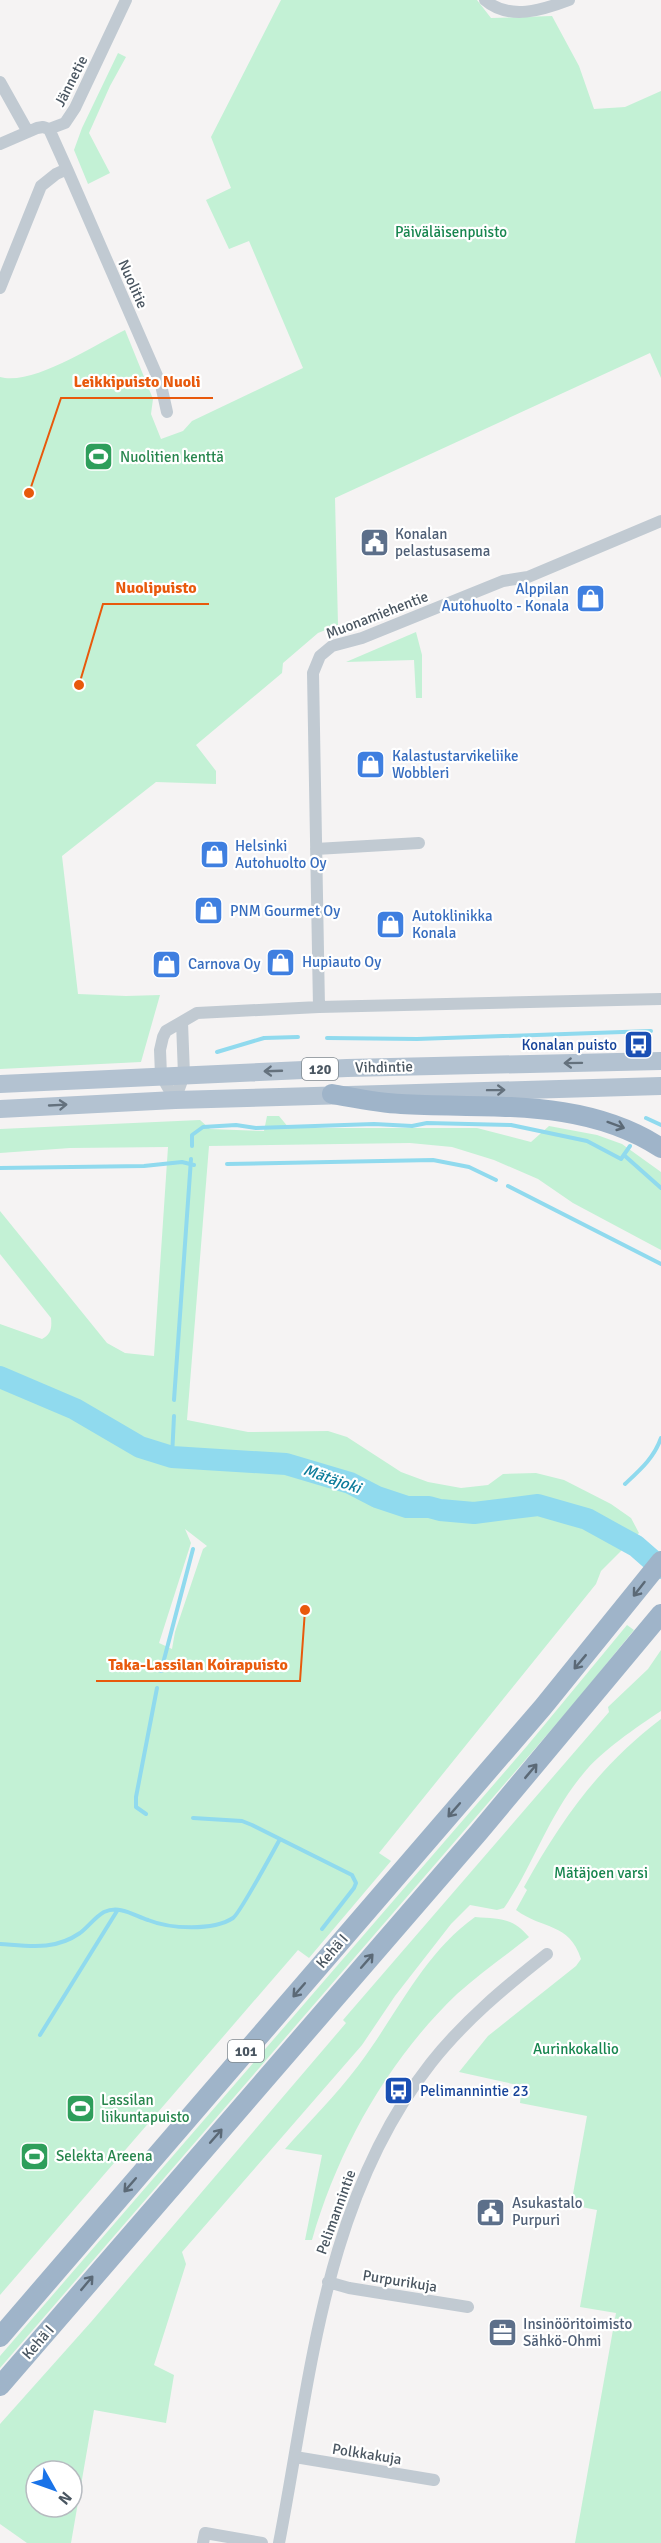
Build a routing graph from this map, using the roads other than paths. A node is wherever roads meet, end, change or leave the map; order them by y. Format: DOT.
graph roads {
  1 [pos="126,0"];
  2 [pos="485,0"];
  3 [pos="569,0"];
  4 [pos="0,82"];
  5 [pos="49,129"];
  6 [pos="28,132"];
  7 [pos="0,144"];
  8 [pos="67,169"];
  9 [pos="0,288"];
  10 [pos="167,412"];
  11 [pos="661,521"];
  12 [pos="419,843"];
  13 [pos="316,849"];
  14 [pos="661,999"];
  15 [pos="318,1007"];
  16 [pos="182,1022"];
  17 [pos="661,1061"];
  18 [pos="184,1075"];
  19 [pos="161,1076"];
  20 [pos="0,1083"];
  21 [pos="661,1086"];
  22 [pos="332,1095"];
  23 [pos="175,1100"];
  24 [pos="0,1109"];
  25 [pos="661,1148"];
  26 [pos="661,1561"];
  27 [pos="661,1614"];
  28 [pos="547,1954"];
  29 [pos="328,2282"];
  30 [pos="468,2307"];
  31 [pos="0,2337"];
  32 [pos="0,2386"];
  33 [pos="295,2457"];
  34 [pos="434,2480"];
  35 [pos="203,2543"];
  36 [pos="262,2543"];
  37 [pos="279,2543"];
  1 -- 5 [label="street, Jännetie"];
  2 -- 3 [label="street"];
  4 -- 6 [label="street"];
  5 -- 6 [label="street"];
  5 -- 8 [label="street"];
  6 -- 7 [label="street"];
  8 -- 9 [label="street"];
  8 -- 10 [label="street, Nuolitie"];
  11 -- 13 [label="street, Muonamiehentie"];
  12 -- 13 [label="street"];
  13 -- 15 [label="street, Muonamiehentie"];
  14 -- 15 [label="street"];
  15 -- 16 [label="street"];
  16 -- 18 [label="street"];
  16 -- 19 [label="street"];
  17 -- 18 [label="main road, Vihdintie / 120, one-way"];
  18 -- 19 [label="main road, Vihdintie / 120"];
  18 -- 23 [label="street"];
  19 -- 20 [label="main road, Vihdintie / 120"];
  19 -- 23 [label="street"];
  22 -- 21 [label="main road, Vihdintie / 120, one-way"];
  22 -- 23 [label="main road, Vihdintie / 120"];
  22 -- 25 [label="highway, one-way"];
  24 -- 23 [label="main road, Vihdintie / 120, one-way"];
  26 -- 31 [label="highway, Kehä I / 101, one-way"];
  32 -- 27 [label="highway, Kehä I / 101, one-way"];
  28 -- 29 [label="street, Pelimannintie"];
  29 -- 30 [label="street, Purpurikuja"];
  29 -- 33 [label="street, Pelimannintie"];
  33 -- 34 [label="street, Polkkakuja"];
  33 -- 37 [label="street, Pelimannintie"];
  35 -- 36 [label="street"];
}
